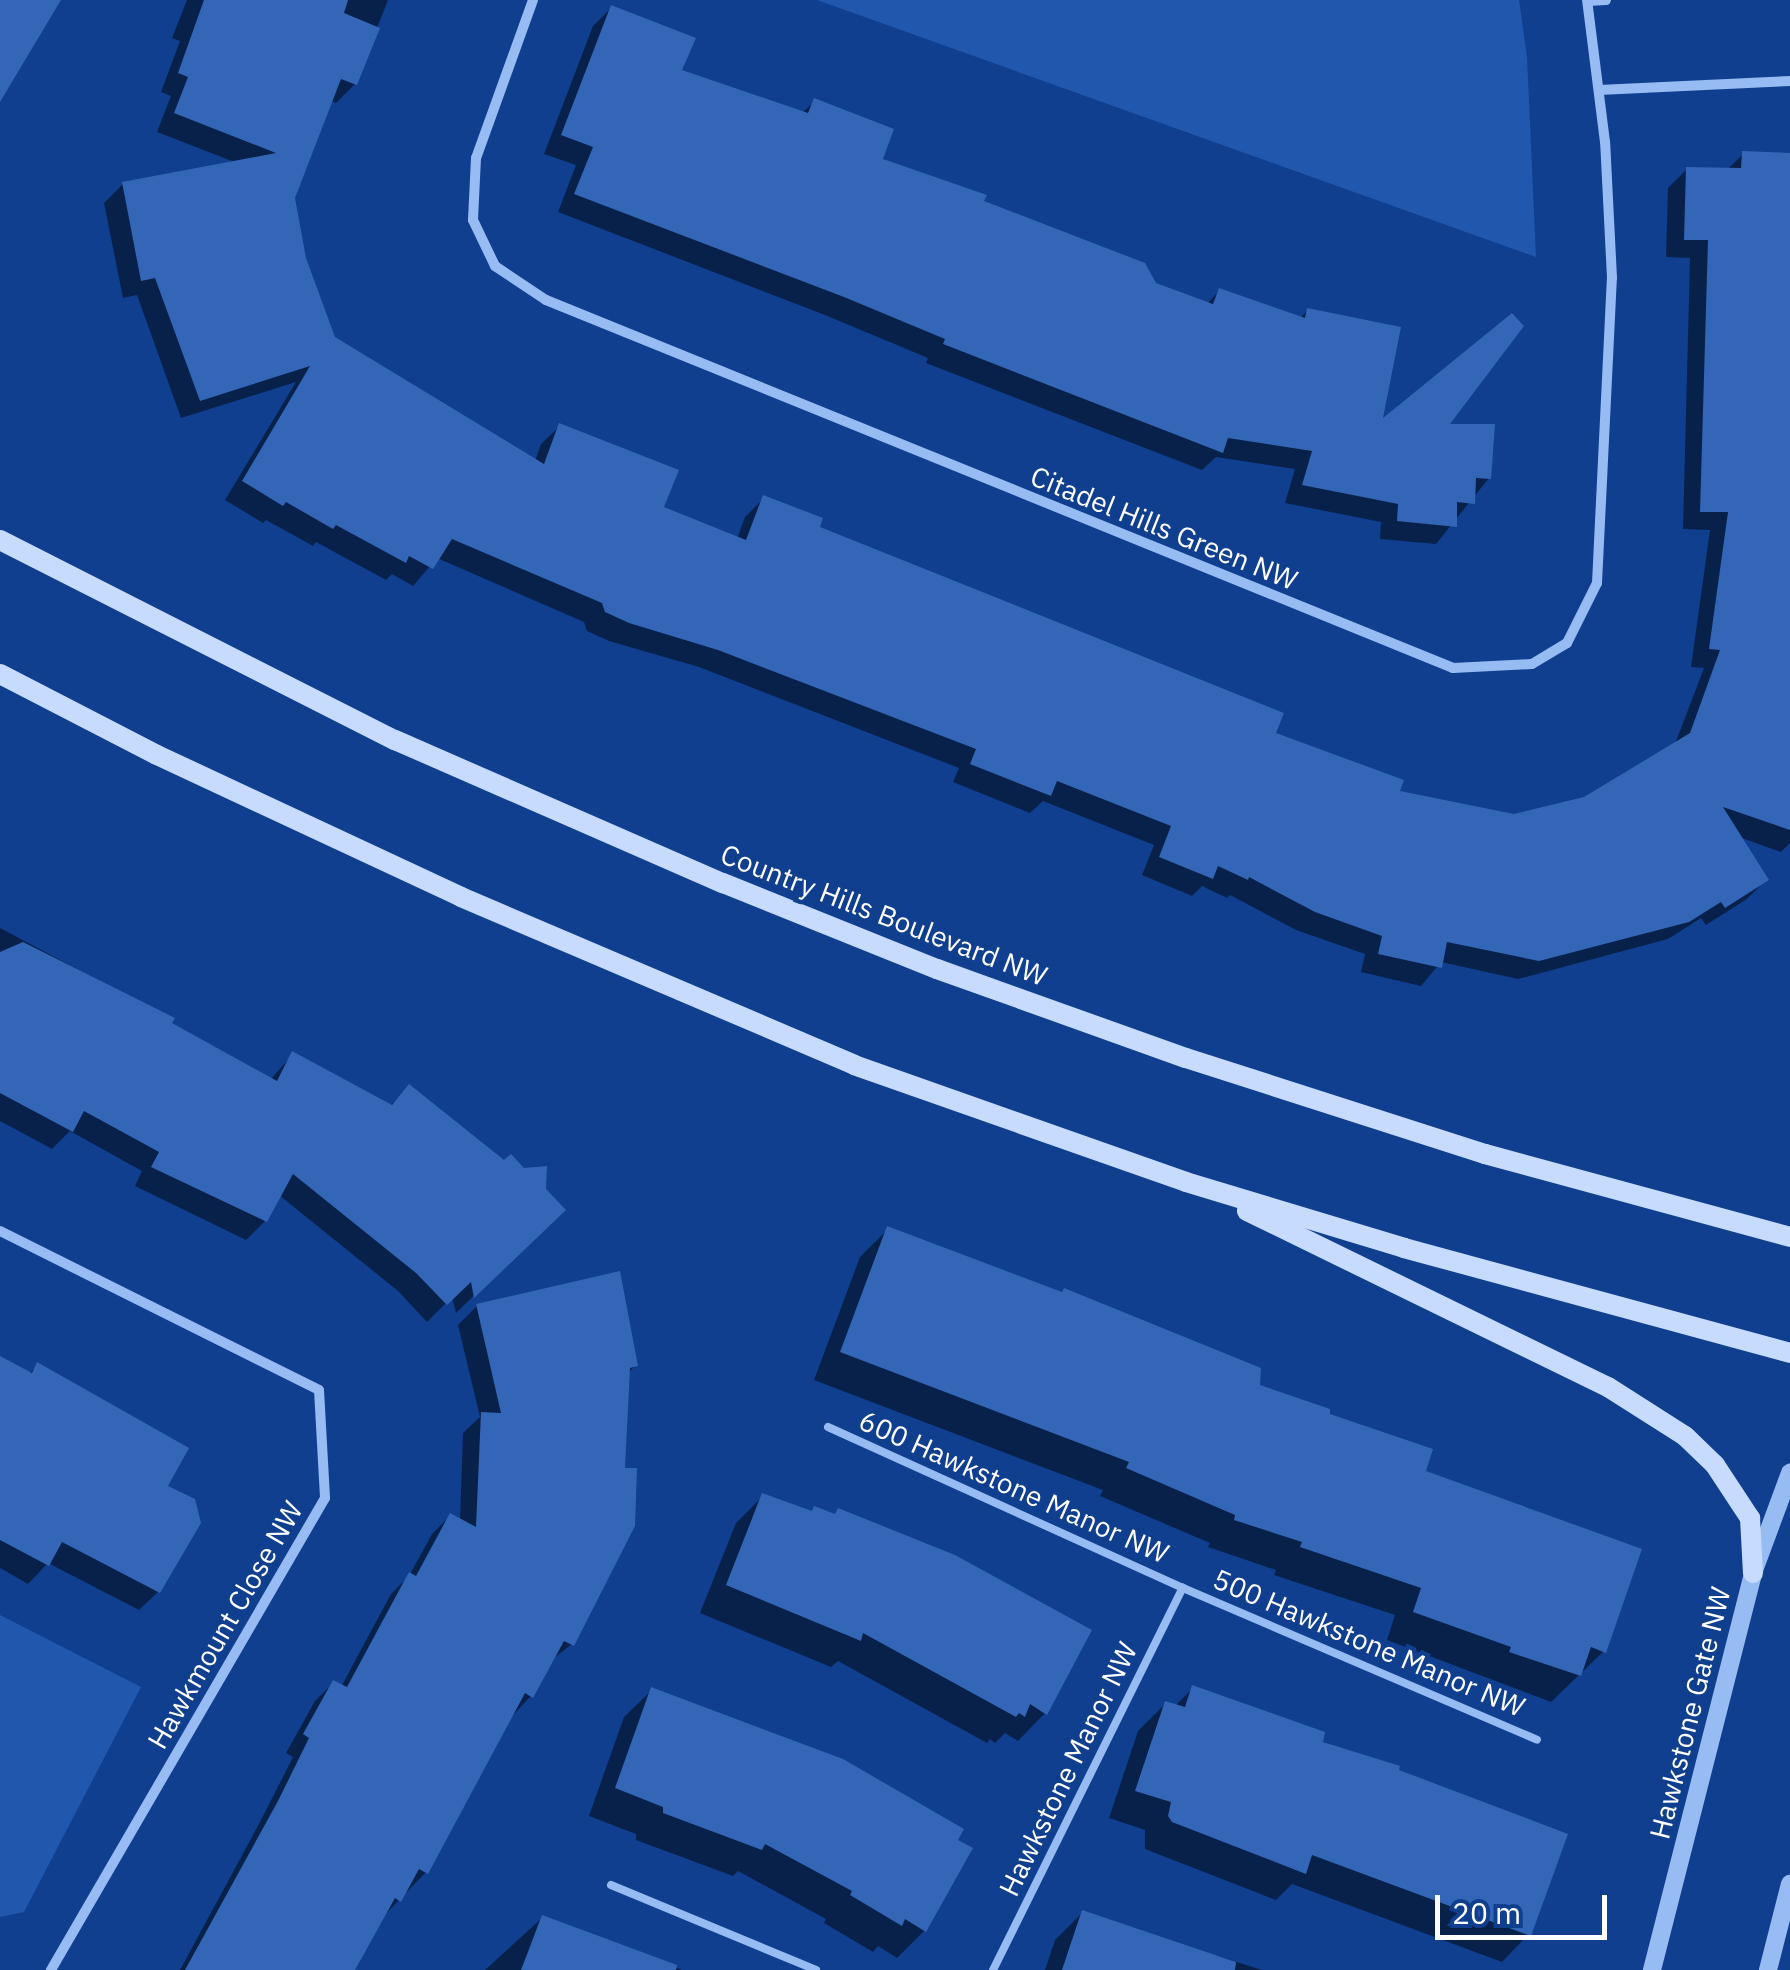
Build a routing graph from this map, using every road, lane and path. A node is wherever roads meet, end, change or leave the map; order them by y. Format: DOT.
graph roads {
  1 [pos="533,0"];
  2 [pos="1588,0"];
  3 [pos="1606,0"];
  4 [pos="1790,81"];
  5 [pos="1599,90"];
  6 [pos="0,540"];
  7 [pos="0,674"];
  8 [pos="1186,1182"];
  9 [pos="0,1230"];
  10 [pos="1790,1237"];
  11 [pos="1790,1353"];
  12 [pos="828,1426"];
  13 [pos="1790,1474"];
  14 [pos="1753,1573"];
  15 [pos="1182,1588"];
  16 [pos="1537,1740"];
  17 [pos="610,1884"];
  18 [pos="1790,1884"];
  19 [pos="51,1970"];
  20 [pos="816,1970"];
  21 [pos="993,1970"];
  22 [pos="1652,1970"];
  23 [pos="1768,1970"];
  1 -- 5 [label="street, Citadel Hills Green NW"];
  2 -- 3 [label="street, Citadel Hills Green NW"];
  2 -- 5 [label="street, Citadel Hills Green NW"];
  4 -- 5 [label="street"];
  6 -- 10 [label="main road, Country Hills Boulevard NW"];
  7 -- 8 [label="main road"];
  8 -- 11 [label="main road"];
  8 -- 14 [label="main road"];
  9 -- 19 [label="street, Hawkmount Close NW"];
  12 -- 15 [label="lane, 600 Hawkstone Manor NW"];
  13 -- 14 [label="street, Hawkstone Gate NW"];
  14 -- 22 [label="street, Hawkstone Gate NW"];
  15 -- 16 [label="lane, 500 Hawkstone Manor NW"];
  15 -- 21 [label="lane, Hawkstone Manor NW"];
  17 -- 20 [label="lane"];
  18 -- 23 [label="street"];
}
